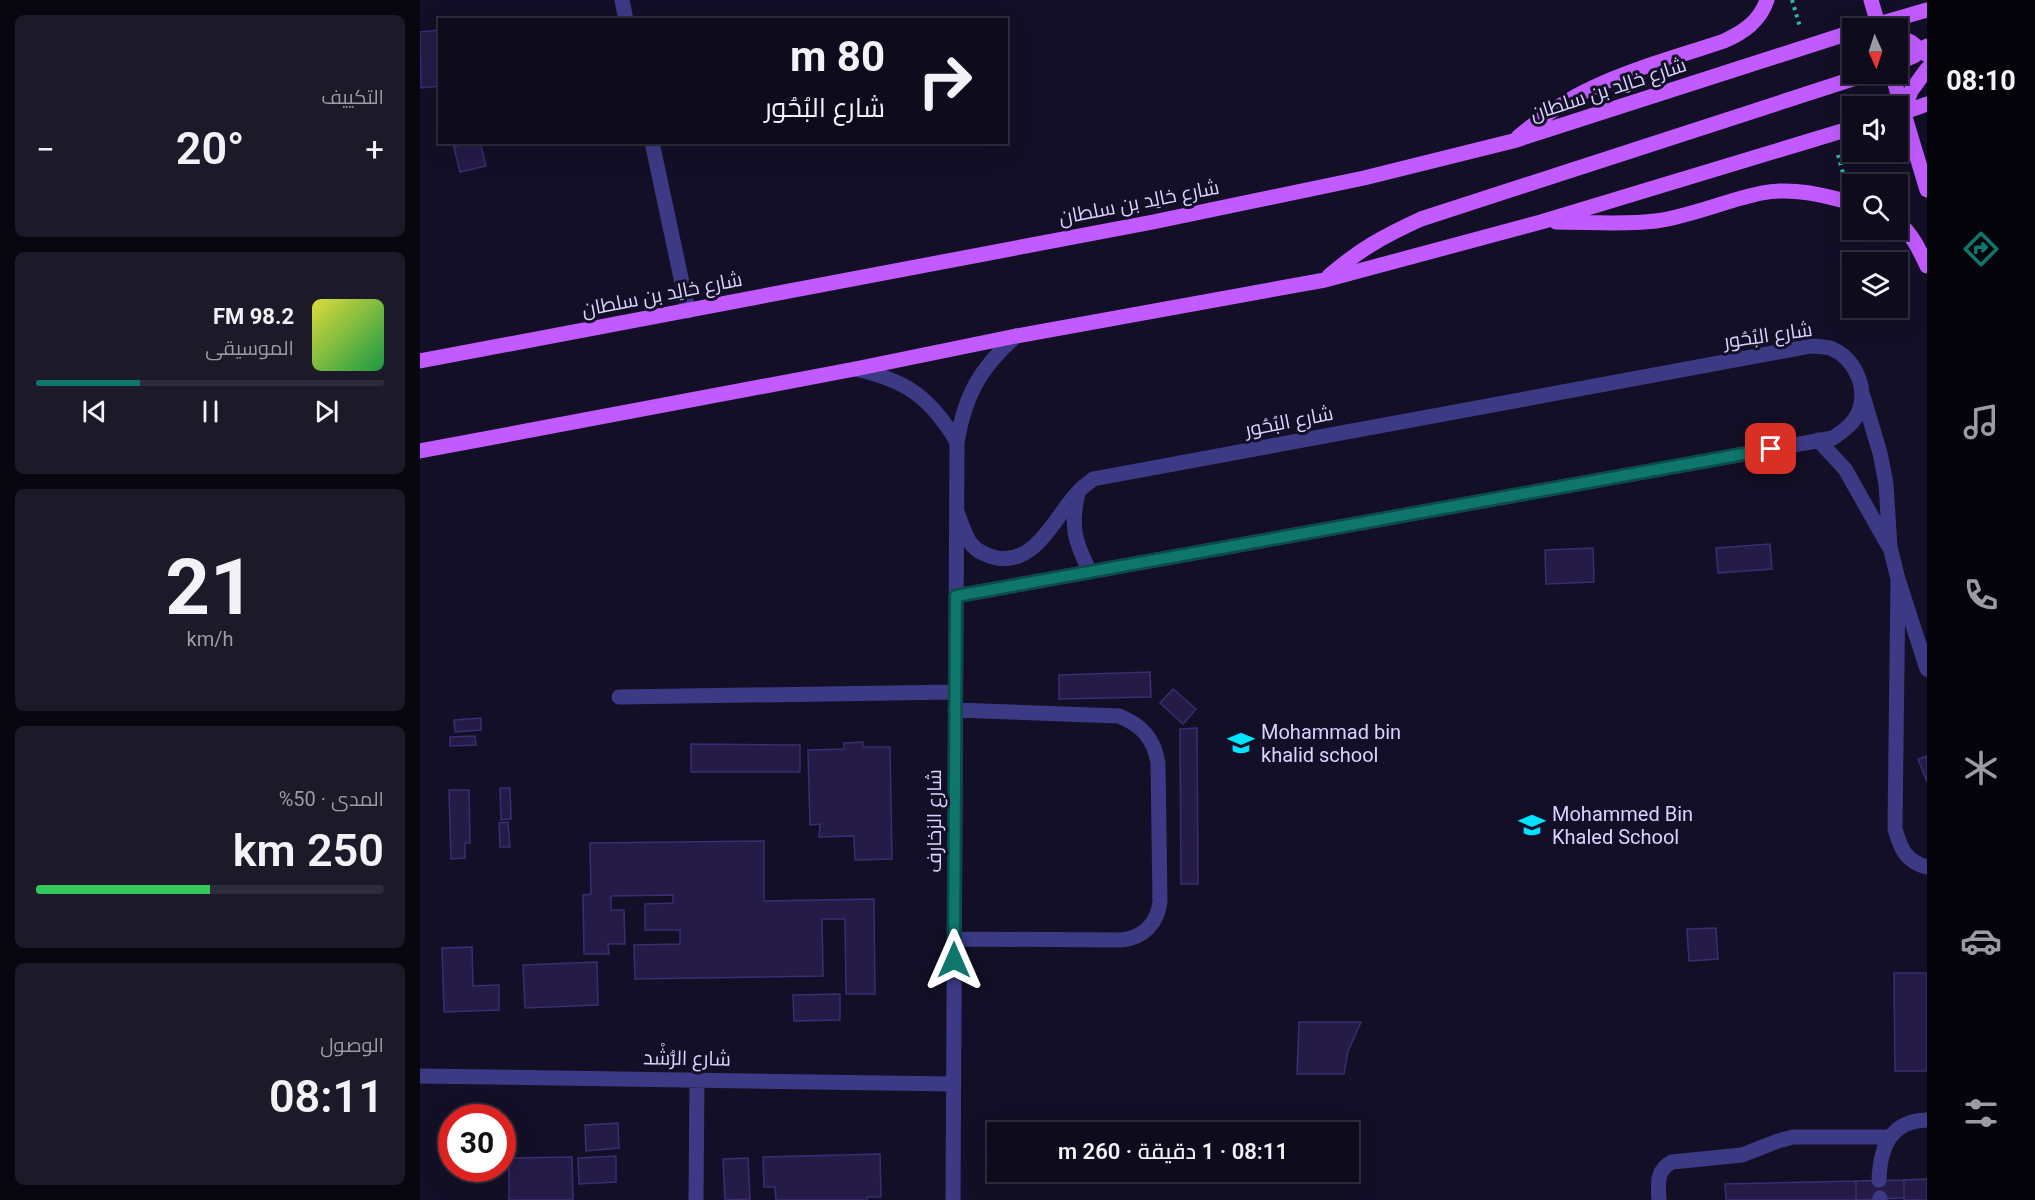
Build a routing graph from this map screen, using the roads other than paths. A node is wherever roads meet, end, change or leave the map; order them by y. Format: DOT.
graph roads {
  1 [pos="622,0"];
  2 [pos="1767,0"];
  3 [pos="1871,0"];
  4 [pos="1926,8"];
  5 [pos="626,18"];
  6 [pos="1874,18"];
  7 [pos="1900,18"];
  8 [pos="1842,35"];
  9 [pos="1908,41"];
  10 [pos="1925,50"];
  11 [pos="1908,58"];
  12 [pos="1927,69"];
  13 [pos="1842,82"];
  14 [pos="1908,97"];
  15 [pos="1927,104"];
  16 [pos="1908,110"];
  17 [pos="1842,131"];
  18 [pos="1908,136"];
  19 [pos="1513,141"];
  20 [pos="652,144"];
  21 [pos="1927,190"];
  22 [pos="1842,200"];
  23 [pos="1541,222"];
  24 [pos="1908,232"];
  25 [pos="1927,266"];
  26 [pos="1324,280"];
  27 [pos="688,311"];
  28 [pos="1016,336"];
  29 [pos="420,361"];
  30 [pos="855,369"];
  31 [pos="1862,392"];
  32 [pos="1818,440"];
  33 [pos="957,442"];
  34 [pos="420,451"];
  35 [pos="1079,491"];
  36 [pos="957,512"];
  37 [pos="1890,547"];
  38 [pos="1090,572"];
  39 [pos="1898,579"];
  40 [pos="956,596"];
  41 [pos="1927,669"];
  42 [pos="956,692"];
  43 [pos="619,697"];
  44 [pos="955,710"];
  45 [pos="1927,867"];
  46 [pos="954,939"];
  47 [pos="420,1076"];
  48 [pos="697,1079"];
  49 [pos="953,1084"];
  50 [pos="1927,1120"];
  51 [pos="1890,1137"];
  52 [pos="1879,1180"];
  53 [pos="696,1200"];
  54 [pos="952,1200"];
  55 [pos="1659,1200"];
  1 -- 5 [label="street"];
  2 -- 19 [label="main road"];
  3 -- 6 [label="main road"];
  4 -- 7 [label="main road"];
  8 -- 19 [label="main road, شارع خالِد بن سلطان"];
  9 -- 10 [label="main road"];
  10 -- 11 [label="main road"];
  12 -- 14 [label="main road"];
  13 -- 26 [label="main road"];
  15 -- 16 [label="main road"];
  17 -- 23 [label="main road"];
  18 -- 21 [label="main road"];
  19 -- 27 [label="main road, شارع خالِد بن سلطان"];
  20 -- 27 [label="street"];
  22 -- 23 [label="main road"];
  23 -- 26 [label="main road"];
  24 -- 25 [label="main road"];
  26 -- 28 [label="main road"];
  27 -- 29 [label="main road, شارع خالِد بن سلطان"];
  28 -- 30 [label="main road"];
  28 -- 33 [label="street, شارع الزخارف"];
  30 -- 33 [label="street"];
  30 -- 34 [label="main road"];
  31 -- 32 [label="street"];
  31 -- 35 [label="street, شارع البُحُور"];
  31 -- 37 [label="street, شارع البُحُور"];
  32 -- 37 [label="street"];
  32 -- 38 [label="street"];
  33 -- 36 [label="street, شارع الزخارف"];
  35 -- 36 [label="street, شارع البُحُور"];
  35 -- 38 [label="street"];
  36 -- 40 [label="street, شارع الزخارف"];
  37 -- 39 [label="street"];
  38 -- 40 [label="street"];
  39 -- 41 [label="street"];
  39 -- 45 [label="street"];
  40 -- 42 [label="street, شارع الزخارف"];
  42 -- 43 [label="street"];
  42 -- 44 [label="street, شارع الزخارف"];
  44 -- 46 [label="street, شارع الزخارف"];
  44 -- 46 [label="street"];
  46 -- 49 [label="street, شارع الزخارف"];
  47 -- 48 [label="street, شارع الرُّشْد"];
  48 -- 49 [label="street, شارع الرُّشْد"];
  48 -- 53 [label="street"];
  49 -- 54 [label="street, شارع الزخارف"];
  50 -- 51 [label="street"];
  51 -- 52 [label="street"];
  51 -- 55 [label="street"];
}
